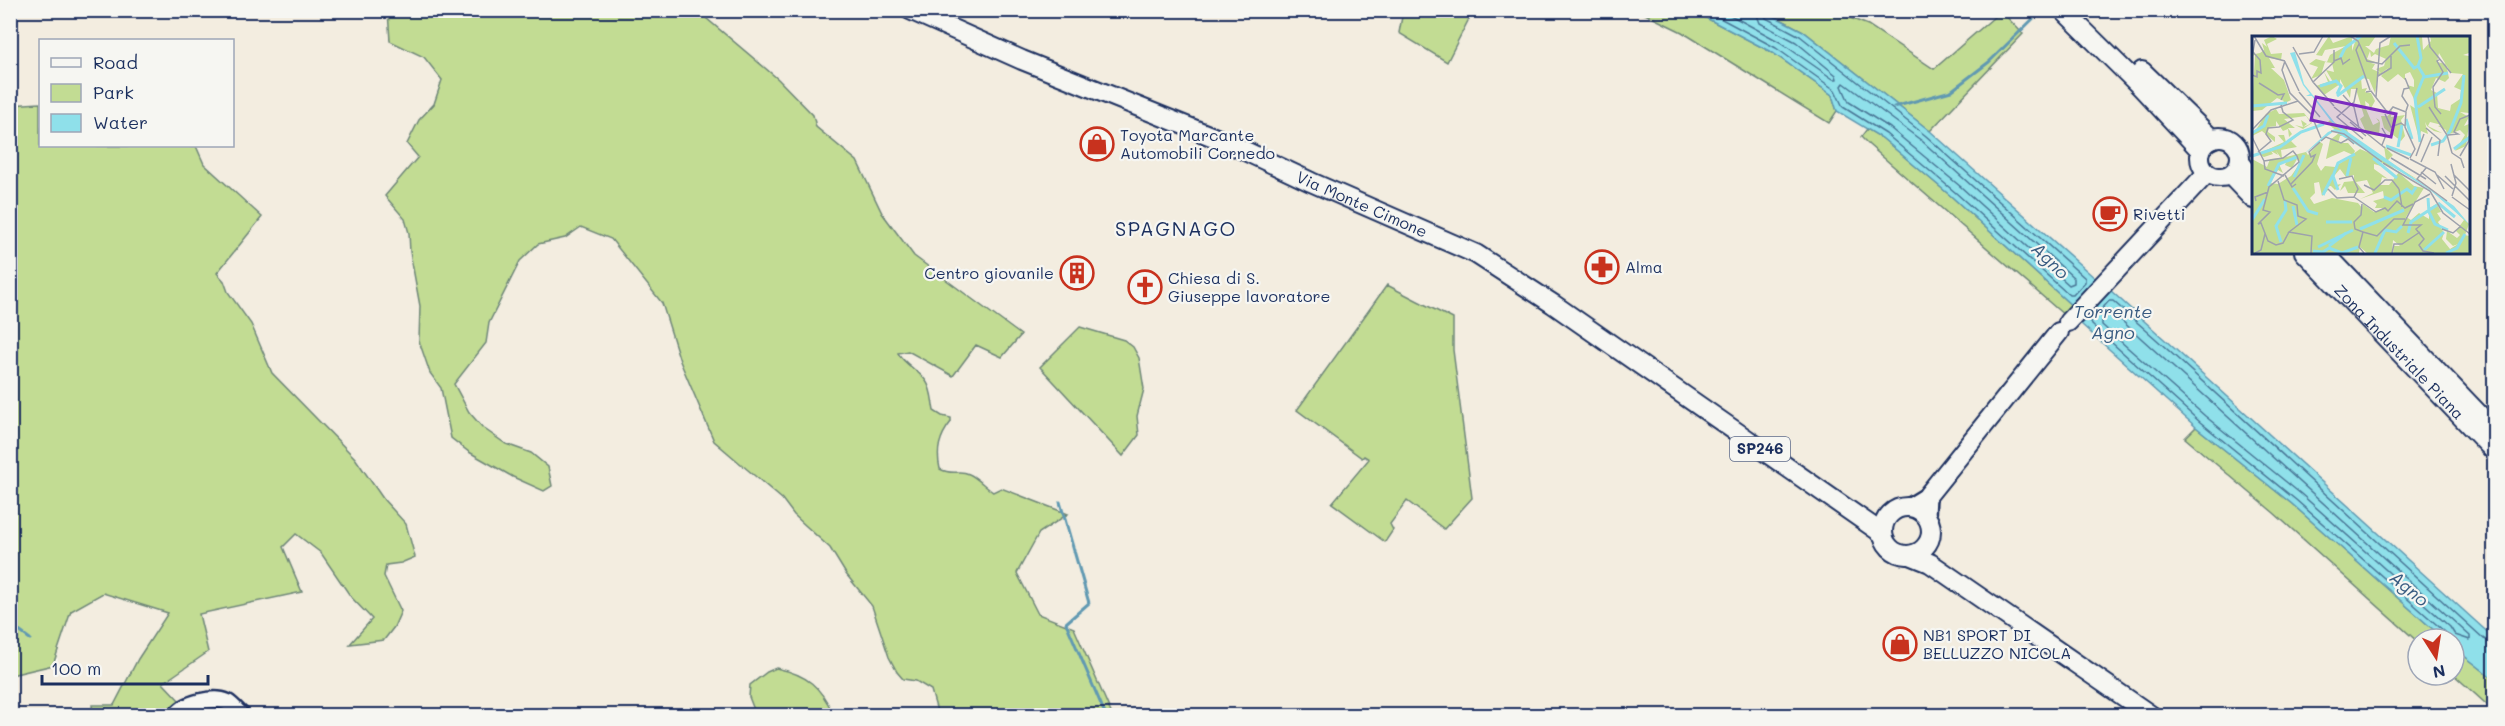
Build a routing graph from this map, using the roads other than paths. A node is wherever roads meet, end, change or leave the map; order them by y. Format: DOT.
graph roads {
  1 [pos="910,10"];
  2 [pos="2063,10"];
  3 [pos="2080,10"];
  4 [pos="2206,145"];
  5 [pos="2235,168"];
  6 [pos="2208,173"];
  7 [pos="2252,178"];
  8 [pos="2252,197"];
  9 [pos="2306,254"];
  10 [pos="2326,254"];
  11 [pos="2494,430"];
  12 [pos="2494,451"];
  13 [pos="1928,495"];
  14 [pos="1910,506"];
  15 [pos="1927,516"];
  16 [pos="1884,526"];
  17 [pos="1929,542"];
  18 [pos="1910,555"];
  19 [pos="1930,563"];
  20 [pos="178,713"];
  21 [pos="242,716"];
  22 [pos="2152,716"];
  1 -- 16 [label="main road, Via Monte Cimone / SP246"];
  2 -- 4 [label="main road"];
  3 -- 4 [label="main road"];
  4 -- 5 [label="main road"];
  4 -- 6 [label="main road"];
  5 -- 6 [label="main road"];
  5 -- 7 [label="main road"];
  5 -- 8 [label="main road"];
  6 -- 13 [label="main road"];
  9 -- 12 [label="main road, Zona Industriale Piana"];
  10 -- 11 [label="main road, Zona Industriale Piana"];
  13 -- 14 [label="street"];
  13 -- 15 [label="street"];
  14 -- 15 [label="main road"];
  14 -- 16 [label="main road"];
  15 -- 17 [label="main road"];
  16 -- 18 [label="main road"];
  17 -- 18 [label="main road"];
  17 -- 19 [label="main road"];
  18 -- 19 [label="main road"];
  19 -- 22 [label="main road"];
  20 -- 21 [label="street"];
}
